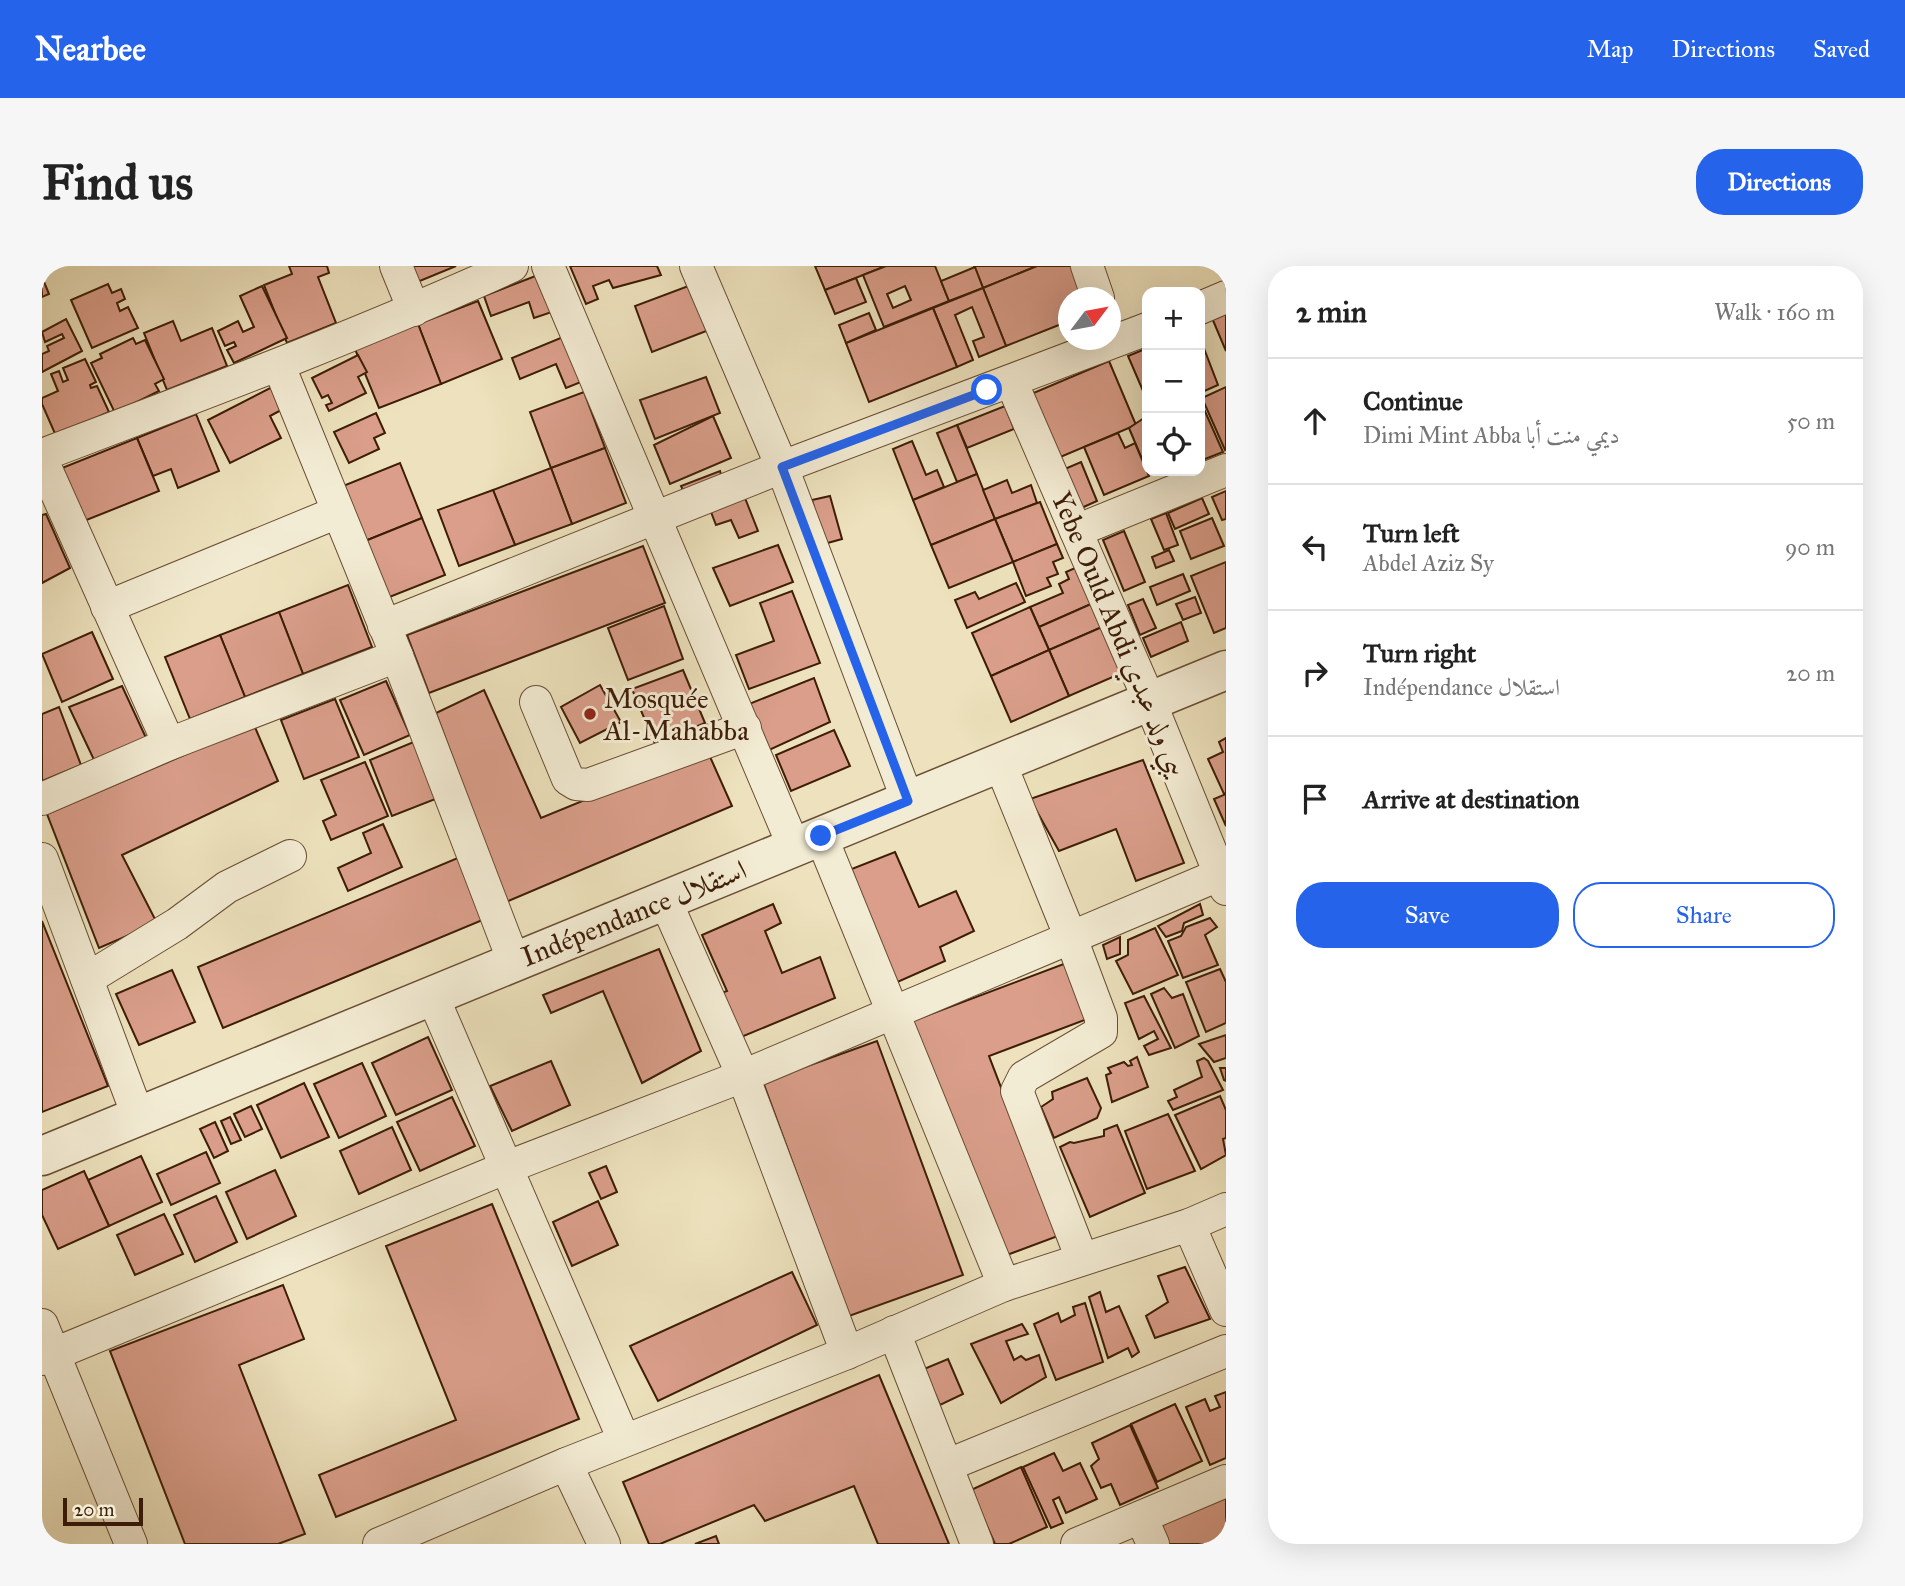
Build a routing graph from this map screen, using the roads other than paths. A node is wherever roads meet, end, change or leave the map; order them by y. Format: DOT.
graph roads {
  1 [pos="396,266"];
  2 [pos="512,266"];
  3 [pos="548,266"];
  4 [pos="696,266"];
  5 [pos="1087,266"];
  6 [pos="1094,287"];
  7 [pos="1226,297"];
  8 [pos="1205,306"];
  9 [pos="414,310"];
  10 [pos="1142,330"];
  11 [pos="1121,335"];
  12 [pos="1082,350"];
  13 [pos="279,366"];
  14 [pos="1011,381"];
  15 [pos="42,458"];
  16 [pos="782,467"];
  17 [pos="1226,470"];
  18 [pos="49,496"];
  19 [pos="338,512"];
  20 [pos="657,518"];
  21 [pos="1076,531"];
  22 [pos="107,607"];
  23 [pos="384,626"];
  24 [pos="397,656"];
  25 [pos="1226,670"];
  26 [pos="536,702"];
  27 [pos="1150,702"];
  28 [pos="745,729"];
  29 [pos="169,744"];
  30 [pos="1000,763"];
  31 [pos="42,799"];
  32 [pos="908,801"];
  33 [pos="808,842"];
  34 [pos="290,856"];
  35 [pos="42,859"];
  36 [pos="1224,879"];
  37 [pos="665,900"];
  38 [pos="1072,938"];
  39 [pos="514,962"];
  40 [pos="86,979"];
  41 [pos="432,995"];
  42 [pos="893,1014"];
  43 [pos="743,1076"];
  44 [pos="138,1116"];
  45 [pos="42,1156"];
  46 [pos="505,1168"];
  47 [pos="1226,1209"];
  48 [pos="1188,1225"];
  49 [pos="1082,1259"];
  50 [pos="1004,1285"];
  51 [pos="1226,1310"];
  52 [pos="42,1325"];
  53 [pos="894,1332"];
  54 [pos="1226,1351"];
  55 [pos="847,1353"];
  56 [pos="48,1356"];
  57 [pos="624,1440"];
  58 [pos="566,1464"];
  59 [pos="948,1465"];
  60 [pos="1226,1481"];
  61 [pos="1147,1530"];
  62 [pos="131,1544"];
  63 [pos="379,1544"];
  64 [pos="604,1544"];
  65 [pos="977,1544"];
  66 [pos="1077,1544"];
  1 -- 9 [label="street"];
  2 -- 9 [label="street"];
  3 -- 20 [label="street"];
  4 -- 16 [label="street"];
  5 -- 6 [label="street"];
  7 -- 8 [label="street"];
  9 -- 13 [label="street"];
  10 -- 11 [label="street"];
  12 -- 14 [label="street"];
  13 -- 15 [label="street"];
  13 -- 19 [label="street"];
  14 -- 16 [label="street"];
  14 -- 21 [label="street, Yebe Ould Abdi يبي ولد عبدي"];
  15 -- 18 [label="street"];
  16 -- 20 [label="street"];
  16 -- 32 [label="street"];
  17 -- 21 [label="street"];
  18 -- 22 [label="street"];
  19 -- 22 [label="street"];
  19 -- 23 [label="street"];
  20 -- 23 [label="street"];
  20 -- 28 [label="street"];
  21 -- 27 [label="street, Yebe Ould Abdi يبي ولد عبدي"];
  22 -- 29 [label="street"];
  23 -- 24 [label="street"];
  24 -- 29 [label="street"];
  24 -- 39 [label="street"];
  25 -- 27 [label="street, Indépendance استقلال"];
  26 -- 28 [label="street"];
  27 -- 30 [label="street, Indépendance استقلال"];
  27 -- 36 [label="street, Yebe Ould Abdi يبي ولد عبدي"];
  28 -- 33 [label="street"];
  29 -- 31 [label="street"];
  30 -- 32 [label="street, Indépendance استقلال"];
  30 -- 38 [label="street"];
  32 -- 33 [label="street, Indépendance استقلال"];
  33 -- 37 [label="street, Indépendance استقلال"];
  33 -- 42 [label="street"];
  34 -- 40 [label="street"];
  35 -- 40 [label="street"];
  36 -- 38 [label="street"];
  37 -- 39 [label="street, Indépendance استقلال"];
  37 -- 43 [label="street"];
  38 -- 42 [label="street"];
  38 -- 49 [label="street"];
  39 -- 41 [label="street, Indépendance استقلال"];
  40 -- 44 [label="street"];
  41 -- 44 [label="street, Indépendance استقلال"];
  41 -- 46 [label="street"];
  42 -- 43 [label="street"];
  42 -- 50 [label="street"];
  43 -- 46 [label="street"];
  43 -- 55 [label="street"];
  44 -- 45 [label="street, Indépendance استقلال"];
  46 -- 56 [label="street"];
  46 -- 57 [label="street"];
  47 -- 48 [label="street"];
  48 -- 49 [label="street"];
  48 -- 51 [label="street"];
  49 -- 50 [label="street"];
  50 -- 53 [label="street"];
  52 -- 56 [label="street"];
  53 -- 55 [label="street"];
  53 -- 59 [label="street"];
  54 -- 59 [label="street"];
  55 -- 57 [label="street"];
  56 -- 62 [label="street"];
  57 -- 58 [label="street"];
  58 -- 63 [label="street"];
  58 -- 64 [label="street"];
  59 -- 65 [label="street"];
  60 -- 61 [label="street"];
  61 -- 66 [label="street"];
}
